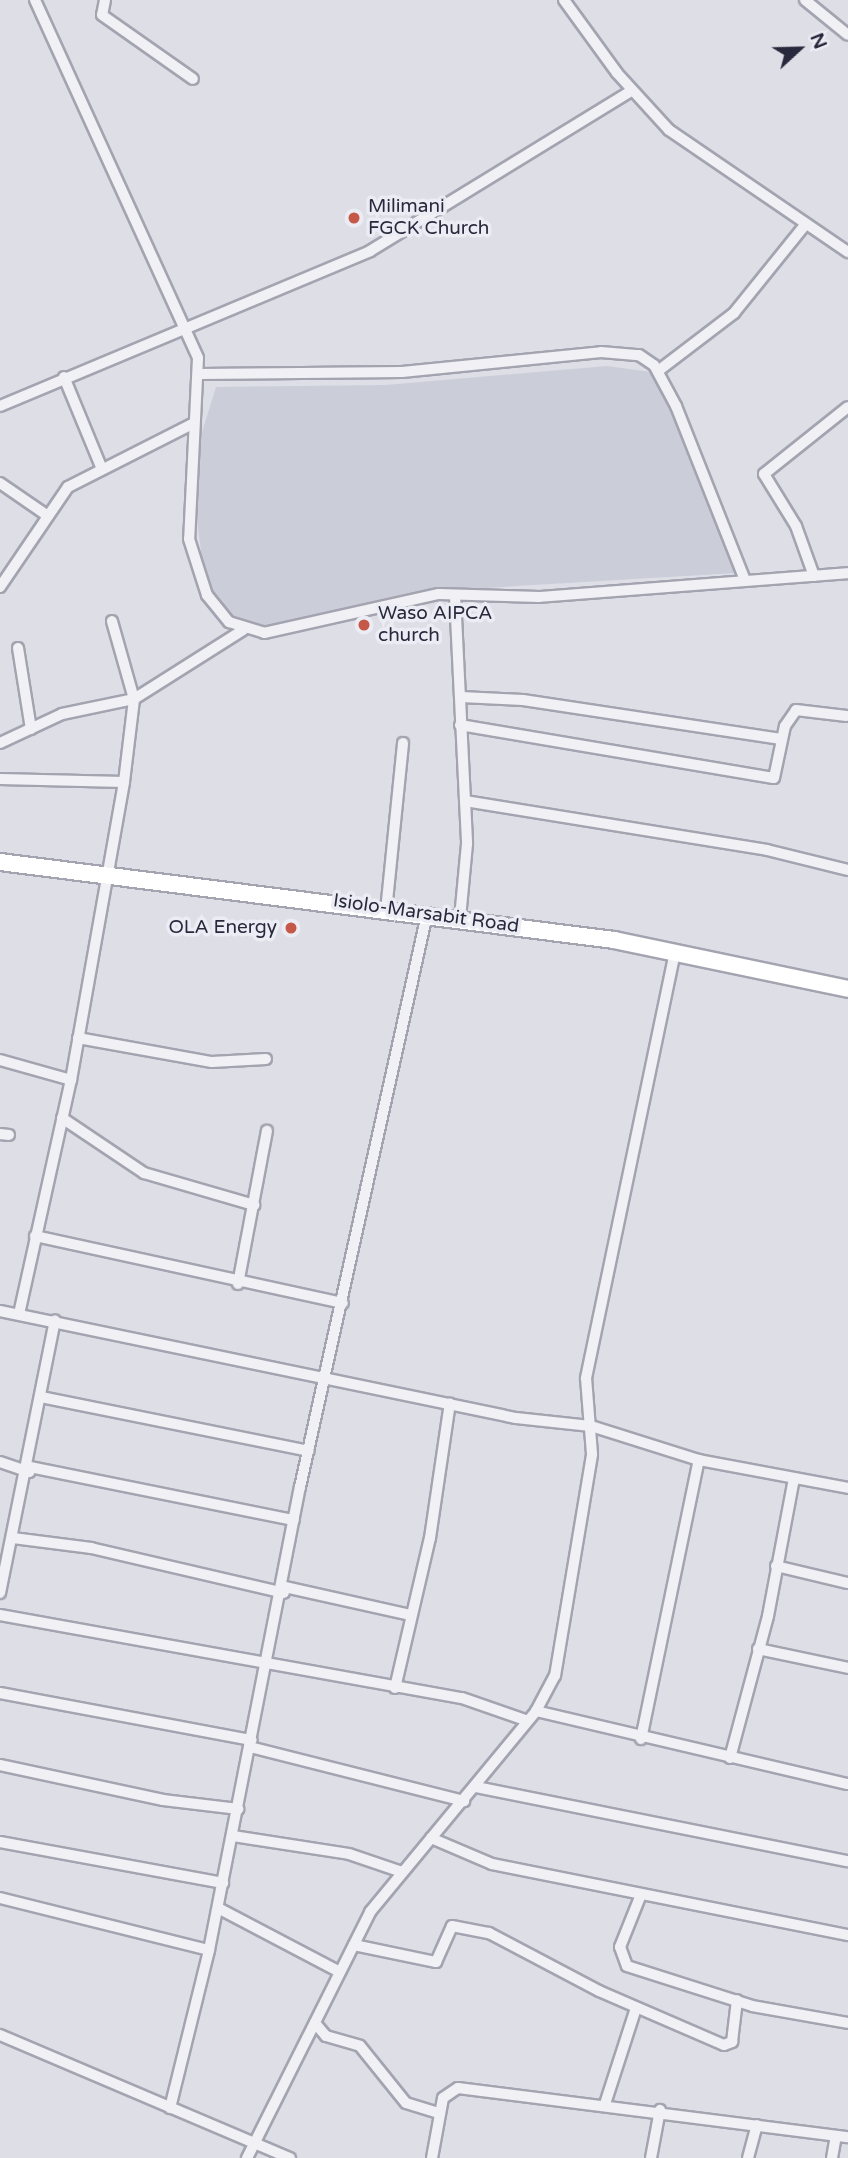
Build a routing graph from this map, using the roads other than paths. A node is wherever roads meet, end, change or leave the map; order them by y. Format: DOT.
graph roads {
  1 [pos="35,0"];
  2 [pos="105,0"];
  3 [pos="564,0"];
  4 [pos="805,0"];
  5 [pos="848,35"];
  6 [pos="193,79"];
  7 [pos="631,92"];
  8 [pos="805,225"];
  9 [pos="848,252"];
  10 [pos="182,325"];
  11 [pos="659,371"];
  12 [pos="201,374"];
  13 [pos="64,377"];
  14 [pos="0,406"];
  15 [pos="848,407"];
  16 [pos="194,423"];
  17 [pos="102,469"];
  18 [pos="0,483"];
  19 [pos="48,516"];
  20 [pos="848,573"];
  21 [pos="814,576"];
  22 [pos="744,578"];
  23 [pos="0,587"];
  24 [pos="456,596"];
  25 [pos="112,621"];
  26 [pos="243,630"];
  27 [pos="18,648"];
  28 [pos="461,697"];
  29 [pos="134,699"];
  30 [pos="847,716"];
  31 [pos="460,725"];
  32 [pos="31,729"];
  33 [pos="781,738"];
  34 [pos="0,743"];
  35 [pos="403,744"];
  36 [pos="0,779"];
  37 [pos="124,782"];
  38 [pos="465,801"];
  39 [pos="0,862"];
  40 [pos="848,870"];
  41 [pos="109,874"];
  42 [pos="386,911"];
  43 [pos="427,914"];
  44 [pos="460,918"];
  45 [pos="675,952"];
  46 [pos="848,989"];
  47 [pos="78,1038"];
  48 [pos="266,1059"];
  49 [pos="0,1060"];
  50 [pos="71,1080"];
  51 [pos="62,1118"];
  52 [pos="267,1130"];
  53 [pos="254,1205"];
  54 [pos="35,1236"];
  55 [pos="238,1284"];
  56 [pos="343,1303"];
  57 [pos="0,1311"];
  58 [pos="19,1314"];
  59 [pos="55,1321"];
  60 [pos="326,1379"];
  61 [pos="41,1397"];
  62 [pos="450,1403"];
  63 [pos="591,1426"];
  64 [pos="309,1451"];
  65 [pos="699,1460"];
  66 [pos="0,1462"];
  67 [pos="29,1470"];
  68 [pos="794,1478"];
  69 [pos="848,1488"];
  70 [pos="294,1520"];
  71 [pos="0,1538"];
  72 [pos="13,1541"];
  73 [pos="776,1566"];
  74 [pos="848,1583"];
  75 [pos="284,1590"];
  76 [pos="0,1593"];
  77 [pos="0,1615"];
  78 [pos="411,1615"];
  79 [pos="758,1649"];
  80 [pos="266,1665"];
  81 [pos="848,1668"];
  82 [pos="395,1688"];
  83 [pos="0,1693"];
  84 [pos="536,1711"];
  85 [pos="525,1720"];
  86 [pos="641,1739"];
  87 [pos="251,1744"];
  88 [pos="730,1758"];
  89 [pos="0,1765"];
  90 [pos="848,1784"];
  91 [pos="476,1787"];
  92 [pos="464,1801"];
  93 [pos="238,1809"];
  94 [pos="233,1836"];
  95 [pos="431,1838"];
  96 [pos="0,1842"];
  97 [pos="848,1861"];
  98 [pos="402,1872"];
  99 [pos="223,1884"];
  100 [pos="640,1897"];
  101 [pos="0,1898"];
  102 [pos="218,1908"];
  103 [pos="848,1936"];
  104 [pos="354,1945"];
  105 [pos="209,1950"];
  106 [pos="338,1971"];
  107 [pos="737,2000"];
  108 [pos="636,2008"];
  109 [pos="315,2023"];
  110 [pos="848,2023"];
  111 [pos="0,2035"];
  112 [pos="605,2104"];
  113 [pos="170,2108"];
  114 [pos="660,2110"];
  115 [pos="439,2113"];
  116 [pos="757,2125"];
  117 [pos="842,2136"];
  118 [pos="255,2145"];
  119 [pos="247,2158"];
  120 [pos="290,2158"];
  121 [pos="432,2158"];
  122 [pos="651,2158"];
  123 [pos="748,2158"];
  124 [pos="832,2158"];
  1 -- 10 [label="street"];
  2 -- 6 [label="street"];
  3 -- 7 [label="street"];
  4 -- 5 [label="street"];
  7 -- 8 [label="street"];
  7 -- 10 [label="street"];
  8 -- 9 [label="street"];
  8 -- 11 [label="street"];
  10 -- 12 [label="street"];
  10 -- 13 [label="street"];
  11 -- 12 [label="street"];
  11 -- 22 [label="street"];
  12 -- 16 [label="street"];
  13 -- 14 [label="street"];
  13 -- 17 [label="street"];
  15 -- 21 [label="street"];
  16 -- 17 [label="street"];
  16 -- 26 [label="street"];
  17 -- 19 [label="street"];
  18 -- 19 [label="street"];
  19 -- 23 [label="street"];
  20 -- 21 [label="street"];
  21 -- 22 [label="street"];
  22 -- 24 [label="street"];
  24 -- 26 [label="street"];
  24 -- 28 [label="street"];
  25 -- 29 [label="street"];
  26 -- 29 [label="street"];
  27 -- 32 [label="street"];
  28 -- 31 [label="street"];
  28 -- 33 [label="street"];
  29 -- 32 [label="street"];
  29 -- 37 [label="street"];
  30 -- 33 [label="street"];
  31 -- 33 [label="street"];
  31 -- 38 [label="street"];
  32 -- 34 [label="street"];
  35 -- 42 [label="street"];
  36 -- 37 [label="street"];
  37 -- 41 [label="street"];
  38 -- 40 [label="street"];
  38 -- 44 [label="street"];
  39 -- 41 [label="highway, Isiolo-Marsabit Road"];
  41 -- 42 [label="highway, Isiolo-Marsabit Road"];
  41 -- 47 [label="street"];
  42 -- 43 [label="highway, Isiolo-Marsabit Road"];
  43 -- 44 [label="highway, Isiolo-Marsabit Road"];
  43 -- 56 [label="street"];
  44 -- 45 [label="highway, Isiolo-Marsabit Road"];
  45 -- 46 [label="highway, Isiolo-Marsabit Road"];
  45 -- 63 [label="street"];
  47 -- 48 [label="street"];
  47 -- 50 [label="street"];
  49 -- 50 [label="street"];
  50 -- 51 [label="street"];
  51 -- 53 [label="street"];
  51 -- 54 [label="street"];
  52 -- 53 [label="street"];
  53 -- 55 [label="street"];
  54 -- 55 [label="street"];
  54 -- 58 [label="street"];
  55 -- 56 [label="street"];
  56 -- 60 [label="street"];
  57 -- 58 [label="street"];
  58 -- 59 [label="street"];
  59 -- 60 [label="street"];
  59 -- 61 [label="street"];
  60 -- 62 [label="street"];
  60 -- 64 [label="street"];
  61 -- 64 [label="street"];
  61 -- 67 [label="street"];
  62 -- 63 [label="street"];
  62 -- 78 [label="street"];
  63 -- 65 [label="street"];
  63 -- 84 [label="street"];
  64 -- 70 [label="street"];
  65 -- 68 [label="street"];
  65 -- 86 [label="street"];
  66 -- 67 [label="street"];
  67 -- 70 [label="street"];
  67 -- 72 [label="street"];
  68 -- 69 [label="street"];
  68 -- 73 [label="street"];
  70 -- 75 [label="street"];
  71 -- 72 [label="street"];
  72 -- 75 [label="street"];
  72 -- 76 [label="street"];
  73 -- 74 [label="street"];
  73 -- 79 [label="street"];
  75 -- 78 [label="street"];
  75 -- 80 [label="street"];
  77 -- 80 [label="street"];
  78 -- 82 [label="street"];
  79 -- 81 [label="street"];
  79 -- 88 [label="street"];
  80 -- 82 [label="street"];
  80 -- 87 [label="street"];
  82 -- 85 [label="street"];
  83 -- 87 [label="street"];
  84 -- 85 [label="street"];
  84 -- 86 [label="street"];
  85 -- 91 [label="street"];
  86 -- 88 [label="street"];
  87 -- 92 [label="street"];
  87 -- 93 [label="street"];
  88 -- 90 [label="street"];
  89 -- 93 [label="street"];
  91 -- 92 [label="street"];
  91 -- 97 [label="street"];
  92 -- 95 [label="street"];
  93 -- 94 [label="street"];
  94 -- 98 [label="street"];
  94 -- 99 [label="street"];
  95 -- 98 [label="street"];
  95 -- 100 [label="street"];
  96 -- 99 [label="street"];
  98 -- 104 [label="street"];
  99 -- 102 [label="street"];
  100 -- 103 [label="street"];
  100 -- 107 [label="street"];
  101 -- 105 [label="street"];
  102 -- 105 [label="street"];
  102 -- 106 [label="street"];
  104 -- 106 [label="street"];
  104 -- 108 [label="street"];
  105 -- 113 [label="street"];
  106 -- 109 [label="street"];
  107 -- 108 [label="street"];
  107 -- 110 [label="street"];
  108 -- 112 [label="street"];
  109 -- 115 [label="street"];
  109 -- 118 [label="street"];
  111 -- 113 [label="street"];
  112 -- 114 [label="street"];
  112 -- 115 [label="street"];
  113 -- 118 [label="street"];
  114 -- 116 [label="street"];
  114 -- 122 [label="street"];
  115 -- 121 [label="street"];
  116 -- 117 [label="street"];
  116 -- 123 [label="street"];
  117 -- 124 [label="street"];
  118 -- 119 [label="street"];
  118 -- 120 [label="street"];
}
